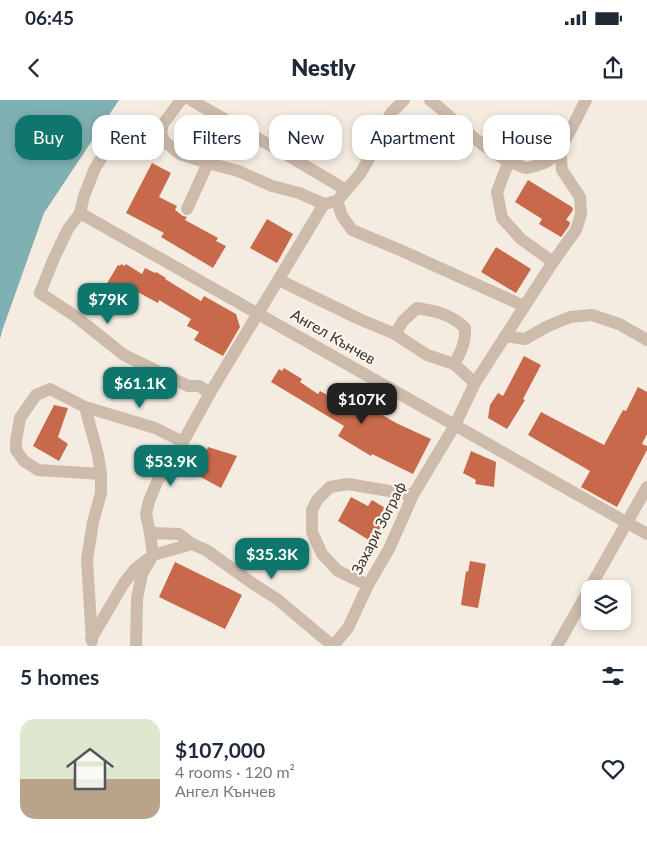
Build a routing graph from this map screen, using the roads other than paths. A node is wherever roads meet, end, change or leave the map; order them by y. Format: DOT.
graph roads {
  1 [pos="181,100"];
  2 [pos="191,100"];
  3 [pos="404,100"];
  4 [pos="430,100"];
  5 [pos="586,100"];
  6 [pos="164,121"];
  7 [pos="570,130"];
  8 [pos="164,140"];
  9 [pos="100,160"];
  10 [pos="548,160"];
  11 [pos="561,160"];
  12 [pos="509,161"];
  13 [pos="208,163"];
  14 [pos="346,190"];
  15 [pos="338,201"];
  16 [pos="324,204"];
  17 [pos="187,209"];
  18 [pos="80,213"];
  19 [pos="553,262"];
  20 [pos="279,280"];
  21 [pos="524,306"];
  22 [pos="259,314"];
  23 [pos="395,334"];
  24 [pos="504,336"];
  25 [pos="647,340"];
  26 [pos="454,364"];
  27 [pos="474,383"];
  28 [pos="210,393"];
  29 [pos="85,407"];
  30 [pos="455,425"];
  31 [pos="183,442"];
  32 [pos="101,474"];
  33 [pos="647,487"];
  34 [pos="414,495"];
  35 [pos="627,522"];
  36 [pos="150,533"];
  37 [pos="647,534"];
  38 [pos="192,544"];
  39 [pos="153,555"];
  40 [pos="368,585"];
  41 [pos="92,643"];
  42 [pos="136,646"];
  43 [pos="333,646"];
  44 [pos="558,646"];
  1 -- 6 [label="street"];
  2 -- 14 [label="street"];
  3 -- 14 [label="street"];
  4 -- 12 [label="street"];
  5 -- 7 [label="street"];
  8 -- 13 [label="street"];
  9 -- 18 [label="street"];
  10 -- 12 [label="street"];
  11 -- 19 [label="street, Захари Зограф"];
  12 -- 19 [label="street"];
  13 -- 16 [label="street"];
  13 -- 17 [label="street"];
  14 -- 15 [label="street"];
  15 -- 16 [label="street"];
  15 -- 21 [label="street"];
  16 -- 20 [label="street"];
  18 -- 22 [label="street, Ангел Кънчев"];
  18 -- 28 [label="street"];
  19 -- 21 [label="street, Захари Зограф"];
  20 -- 22 [label="street"];
  20 -- 23 [label="street"];
  21 -- 24 [label="street, Захари Зограф"];
  22 -- 28 [label="street"];
  22 -- 30 [label="street, Ангел Кънчев"];
  23 -- 26 [label="street"];
  23 -- 26 [label="street"];
  24 -- 25 [label="street"];
  24 -- 27 [label="street, Захари Зограф"];
  26 -- 27 [label="street"];
  27 -- 30 [label="street, Захари Зограф"];
  28 -- 31 [label="street"];
  29 -- 31 [label="street"];
  29 -- 32 [label="street"];
  29 -- 32 [label="street"];
  30 -- 34 [label="street, Захари Зограф"];
  30 -- 35 [label="street, Ангел Кънчев"];
  31 -- 36 [label="street"];
  32 -- 41 [label="street"];
  33 -- 35 [label="street"];
  34 -- 40 [label="street, Захари Зограф"];
  34 -- 40 [label="street"];
  35 -- 37 [label="street, Ангел Кънчев"];
  35 -- 44 [label="street"];
  36 -- 38 [label="street"];
  36 -- 39 [label="street"];
  38 -- 39 [label="street"];
  38 -- 43 [label="street"];
  39 -- 41 [label="street"];
  39 -- 42 [label="street"];
  40 -- 43 [label="street, Захари Зограф"];
}
